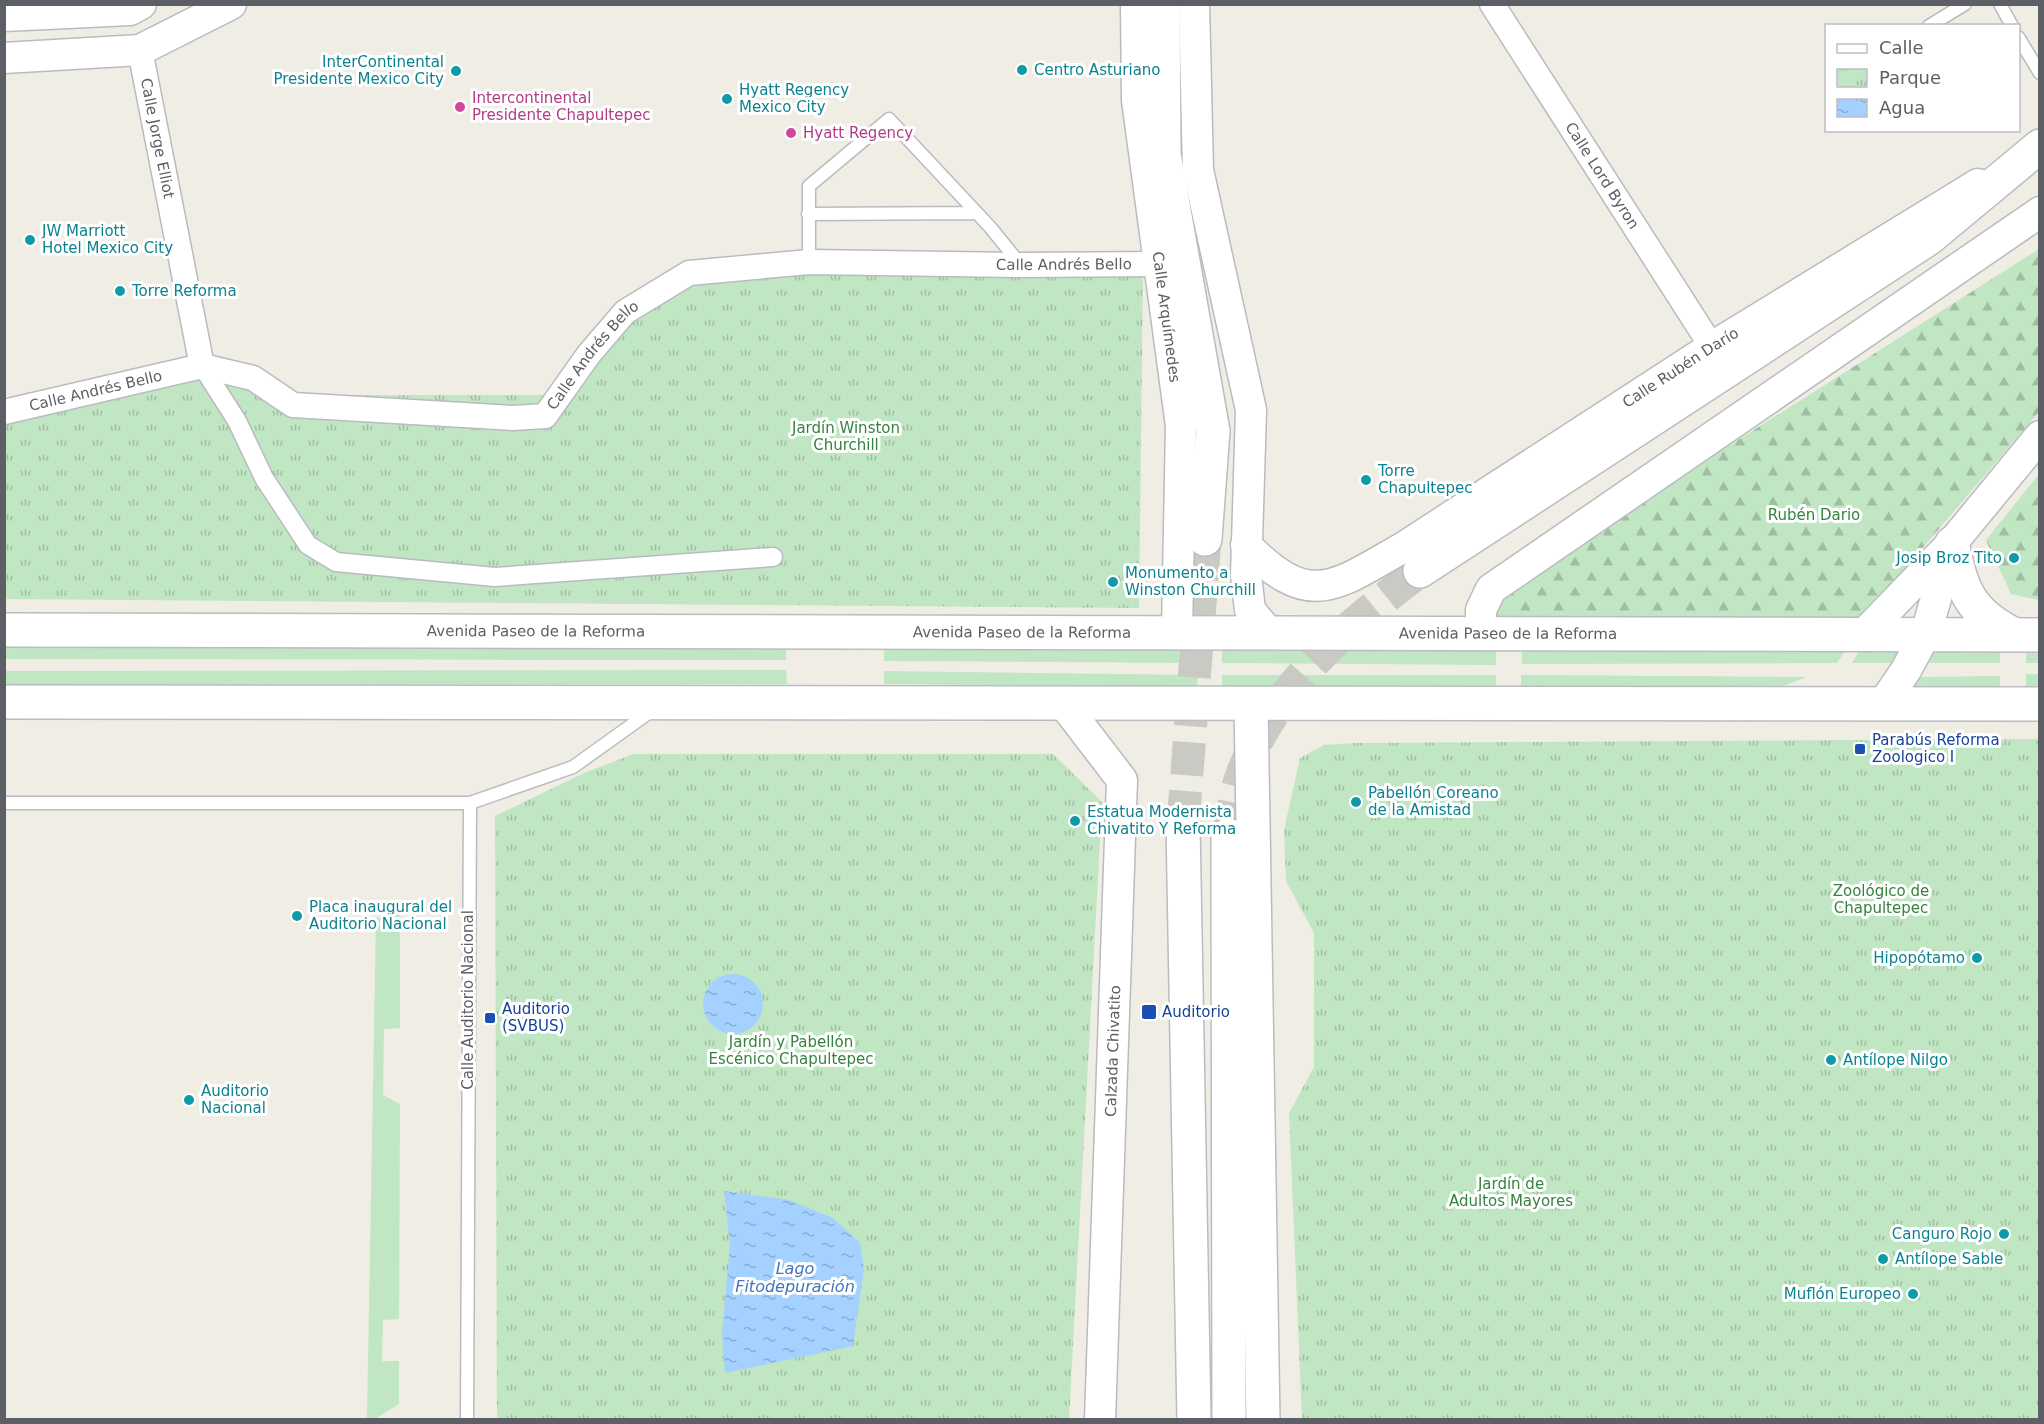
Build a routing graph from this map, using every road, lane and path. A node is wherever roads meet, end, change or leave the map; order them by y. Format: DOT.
graph roads {
  1 [pos="141,4"];
  2 [pos="231,4"];
  3 [pos="1136,4"];
  4 [pos="1163,4"];
  5 [pos="1194,4"];
  6 [pos="1492,4"];
  7 [pos="1965,4"];
  8 [pos="2000,4"];
  9 [pos="4,16"];
  10 [pos="1932,24"];
  11 [pos="2011,24"];
  12 [pos="2020,39"];
  13 [pos="140,50"];
  14 [pos="4,58"];
  15 [pos="2040,73"];
  16 [pos="2040,146"];
  17 [pos="2040,212"];
  18 [pos="977,213"];
  19 [pos="808,214"];
  20 [pos="809,262"];
  21 [pos="1159,264"];
  22 [pos="1021,265"];
  23 [pos="1712,347"];
  24 [pos="202,366"];
  25 [pos="4,412"];
  26 [pos="2040,435"];
  27 [pos="1205,539"];
  28 [pos="1952,543"];
  29 [pos="1246,545"];
  30 [pos="773,557"];
  31 [pos="1420,571"];
  32 [pos="4,630"];
  33 [pos="1177,631"];
  34 [pos="1268,632"];
  35 [pos="1481,633"];
  36 [pos="1926,633"];
  37 [pos="1864,634"];
  38 [pos="2026,635"];
  39 [pos="666,701"];
  40 [pos="4,702"];
  41 [pos="1063,702"];
  42 [pos="1251,704"];
  43 [pos="1883,704"];
  44 [pos="2040,704"];
  45 [pos="4,803"];
  46 [pos="470,803"];
  47 [pos="1183,824"];
  48 [pos="1228,835"];
  49 [pos="467,1419"];
  50 [pos="1100,1419"];
  51 [pos="1194,1419"];
  52 [pos="1229,1419"];
  53 [pos="1263,1419"];
  1 -- 9 [label="street"];
  2 -- 13 [label="street"];
  3 -- 21 [label="street, Calle Arquímedes"];
  4 -- 27 [label="main road, Calle Arquímedes"];
  5 -- 29 [label="street"];
  6 -- 23 [label="street, Calle Lord Byron"];
  7 -- 10 [label="lane"];
  8 -- 11 [label="lane"];
  12 -- 15 [label="lane"];
  13 -- 14 [label="street"];
  13 -- 24 [label="street, Calle Jorge Elliot"];
  16 -- 23 [label="street, Calle Rubén Darío"];
  16 -- 31 [label="main road"];
  17 -- 35 [label="street"];
  18 -- 19 [label="lane"];
  18 -- 19 [label="lane"];
  18 -- 22 [label="lane"];
  19 -- 20 [label="lane"];
  20 -- 22 [label="street, Calle Andrés Bello"];
  20 -- 24 [label="street, Calle Andrés Bello"];
  21 -- 22 [label="street, Calle Andrés Bello"];
  21 -- 33 [label="street, Calle Arquímedes"];
  23 -- 29 [label="street, Calle Rubén Darío"];
  24 -- 25 [label="street, Calle Andrés Bello"];
  24 -- 30 [label="street"];
  26 -- 28 [label="street"];
  28 -- 36 [label="street"];
  28 -- 37 [label="street"];
  28 -- 38 [label="main road"];
  29 -- 34 [label="street"];
  32 -- 33 [label="main road, Avenida Paseo de la Reforma"];
  33 -- 34 [label="main road, Avenida Paseo de la Reforma"];
  34 -- 35 [label="main road, Avenida Paseo de la Reforma"];
  35 -- 37 [label="main road, Avenida Paseo de la Reforma"];
  36 -- 37 [label="main road, Avenida Paseo de la Reforma"];
  36 -- 38 [label="main road, Avenida Paseo de la Reforma"];
  36 -- 43 [label="street"];
  39 -- 40 [label="main road"];
  39 -- 41 [label="main road"];
  39 -- 46 [label="lane"];
  41 -- 42 [label="main road"];
  41 -- 50 [label="street, Calzada Chivatito"];
  42 -- 43 [label="main road"];
  42 -- 53 [label="main road"];
  43 -- 44 [label="main road"];
  45 -- 46 [label="lane"];
  46 -- 49 [label="lane, Calle Auditorio Nacional"];
  47 -- 51 [label="main road"];
  48 -- 52 [label="main road"];
}
